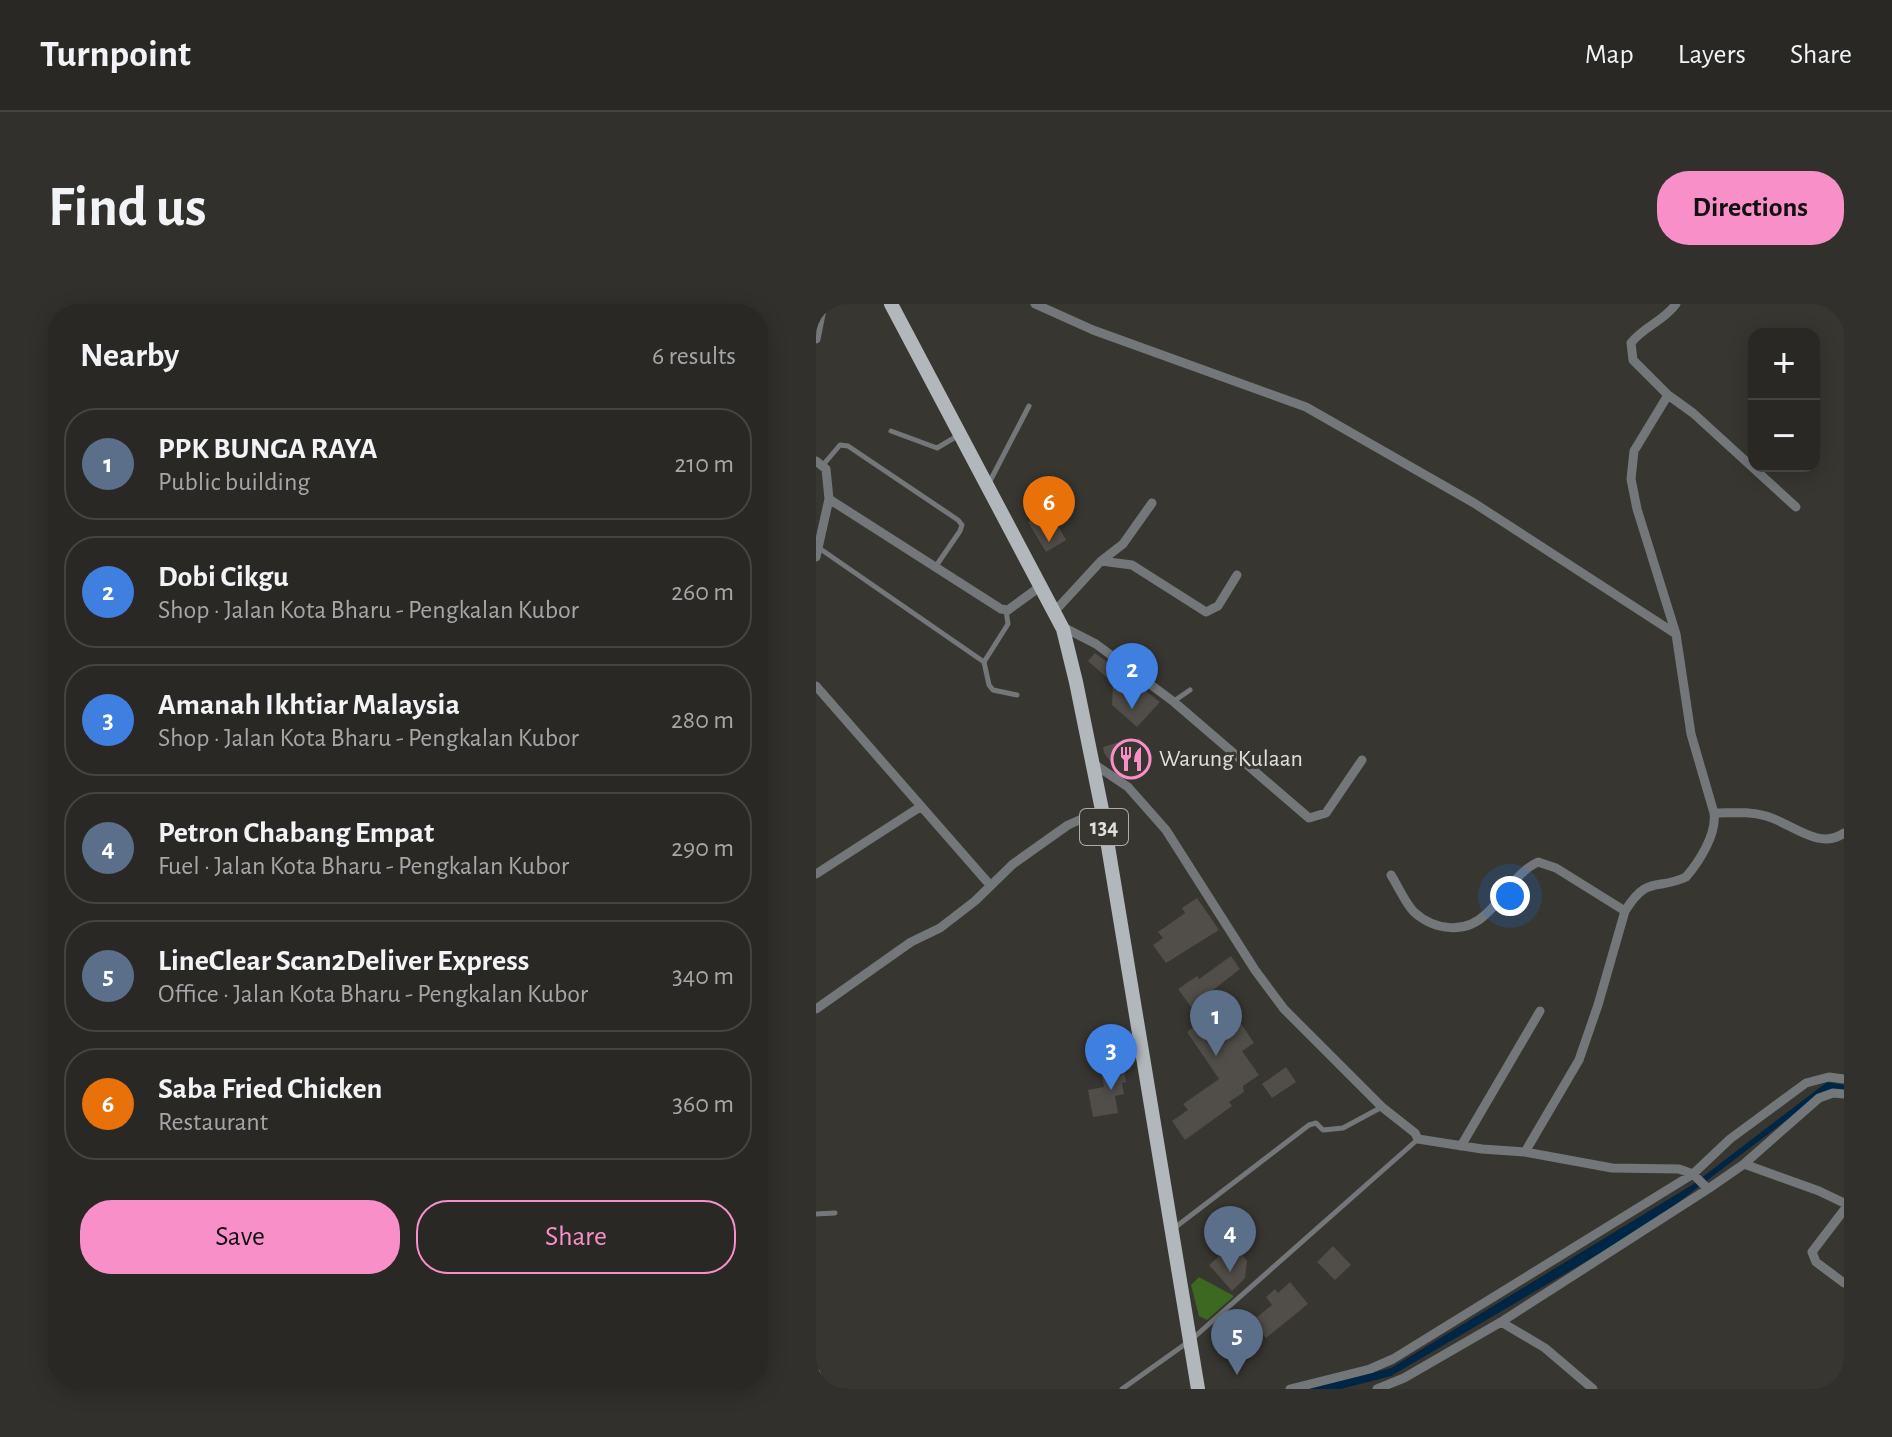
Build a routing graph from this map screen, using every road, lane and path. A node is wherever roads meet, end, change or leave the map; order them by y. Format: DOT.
graph roads {
  1 [pos="823,304"];
  2 [pos="891,304"];
  3 [pos="1035,304"];
  4 [pos="1676,304"];
  5 [pos="816,339"];
  6 [pos="1668,395"];
  7 [pos="1029,406"];
  8 [pos="891,431"];
  9 [pos="960,434"];
  10 [pos="820,463"];
  11 [pos="988,486"];
  12 [pos="829,499"];
  13 [pos="1152,503"];
  14 [pos="1796,507"];
  15 [pos="817,552"];
  16 [pos="1101,561"];
  17 [pos="935,567"];
  18 [pos="1237,575"];
  19 [pos="1041,586"];
  20 [pos="1006,610"];
  21 [pos="1054,612"];
  22 [pos="1061,626"];
  23 [pos="1676,634"];
  24 [pos="984,662"];
  25 [pos="816,686"];
  26 [pos="1190,690"];
  27 [pos="1017,695"];
  28 [pos="1174,702"];
  29 [pos="1362,760"];
  30 [pos="1091,762"];
  31 [pos="920,807"];
  32 [pos="1102,810"];
  33 [pos="1714,813"];
  34 [pos="1844,833"];
  35 [pos="816,874"];
  36 [pos="1391,875"];
  37 [pos="990,885"];
  38 [pos="1625,911"];
  39 [pos="816,1009"];
  40 [pos="1540,1011"];
  41 [pos="1844,1079"];
  42 [pos="1844,1094"];
  43 [pos="1382,1107"];
  44 [pos="1418,1139"];
  45 [pos="1461,1146"];
  46 [pos="1525,1152"];
  47 [pos="1744,1164"];
  48 [pos="1701,1181"];
  49 [pos="1844,1203"];
  50 [pos="1844,1210"];
  51 [pos="835,1213"];
  52 [pos="816,1214"];
  53 [pos="1172,1229"];
  54 [pos="1844,1283"];
  55 [pos="1501,1322"];
  56 [pos="1191,1340"];
  57 [pos="816,1373"];
  58 [pos="821,1389"];
  59 [pos="1122,1389"];
  60 [pos="1198,1389"];
  61 [pos="1290,1389"];
  62 [pos="1377,1389"];
  63 [pos="1593,1389"];
  1 -- 5 [label="street"];
  2 -- 9 [label="main road, 134"];
  3 -- 23 [label="street"];
  4 -- 6 [label="street"];
  6 -- 14 [label="street"];
  6 -- 23 [label="street"];
  7 -- 11 [label="lane"];
  8 -- 9 [label="lane"];
  9 -- 11 [label="main road, 134"];
  10 -- 12 [label="street"];
  10 -- 17 [label="lane"];
  11 -- 19 [label="main road, 134"];
  12 -- 15 [label="street"];
  12 -- 17 [label="street"];
  13 -- 16 [label="street"];
  15 -- 24 [label="lane"];
  16 -- 18 [label="street"];
  16 -- 21 [label="street"];
  17 -- 20 [label="street"];
  19 -- 20 [label="street"];
  19 -- 21 [label="main road, 134"];
  20 -- 24 [label="lane"];
  21 -- 22 [label="main road, 134"];
  22 -- 28 [label="street"];
  22 -- 30 [label="main road, 134"];
  23 -- 33 [label="street"];
  24 -- 27 [label="lane"];
  25 -- 31 [label="street"];
  26 -- 28 [label="lane"];
  28 -- 29 [label="street"];
  30 -- 32 [label="main road, 134"];
  30 -- 43 [label="street"];
  31 -- 35 [label="street"];
  31 -- 37 [label="street"];
  32 -- 37 [label="street"];
  32 -- 53 [label="main road, 134"];
  33 -- 34 [label="street"];
  33 -- 38 [label="street"];
  36 -- 38 [label="street"];
  37 -- 39 [label="street"];
  38 -- 46 [label="street"];
  40 -- 45 [label="street"];
  41 -- 48 [label="street"];
  42 -- 47 [label="street"];
  43 -- 44 [label="street"];
  43 -- 53 [label="lane"];
  44 -- 45 [label="street"];
  44 -- 56 [label="lane"];
  45 -- 46 [label="street"];
  46 -- 48 [label="street"];
  47 -- 48 [label="street"];
  47 -- 49 [label="street"];
  48 -- 55 [label="street"];
  48 -- 61 [label="street"];
  50 -- 54 [label="street"];
  51 -- 52 [label="lane"];
  53 -- 56 [label="main road, 134"];
  55 -- 62 [label="street"];
  55 -- 63 [label="street"];
  56 -- 59 [label="lane"];
  56 -- 60 [label="main road, 134"];
  57 -- 58 [label="street"];
}
